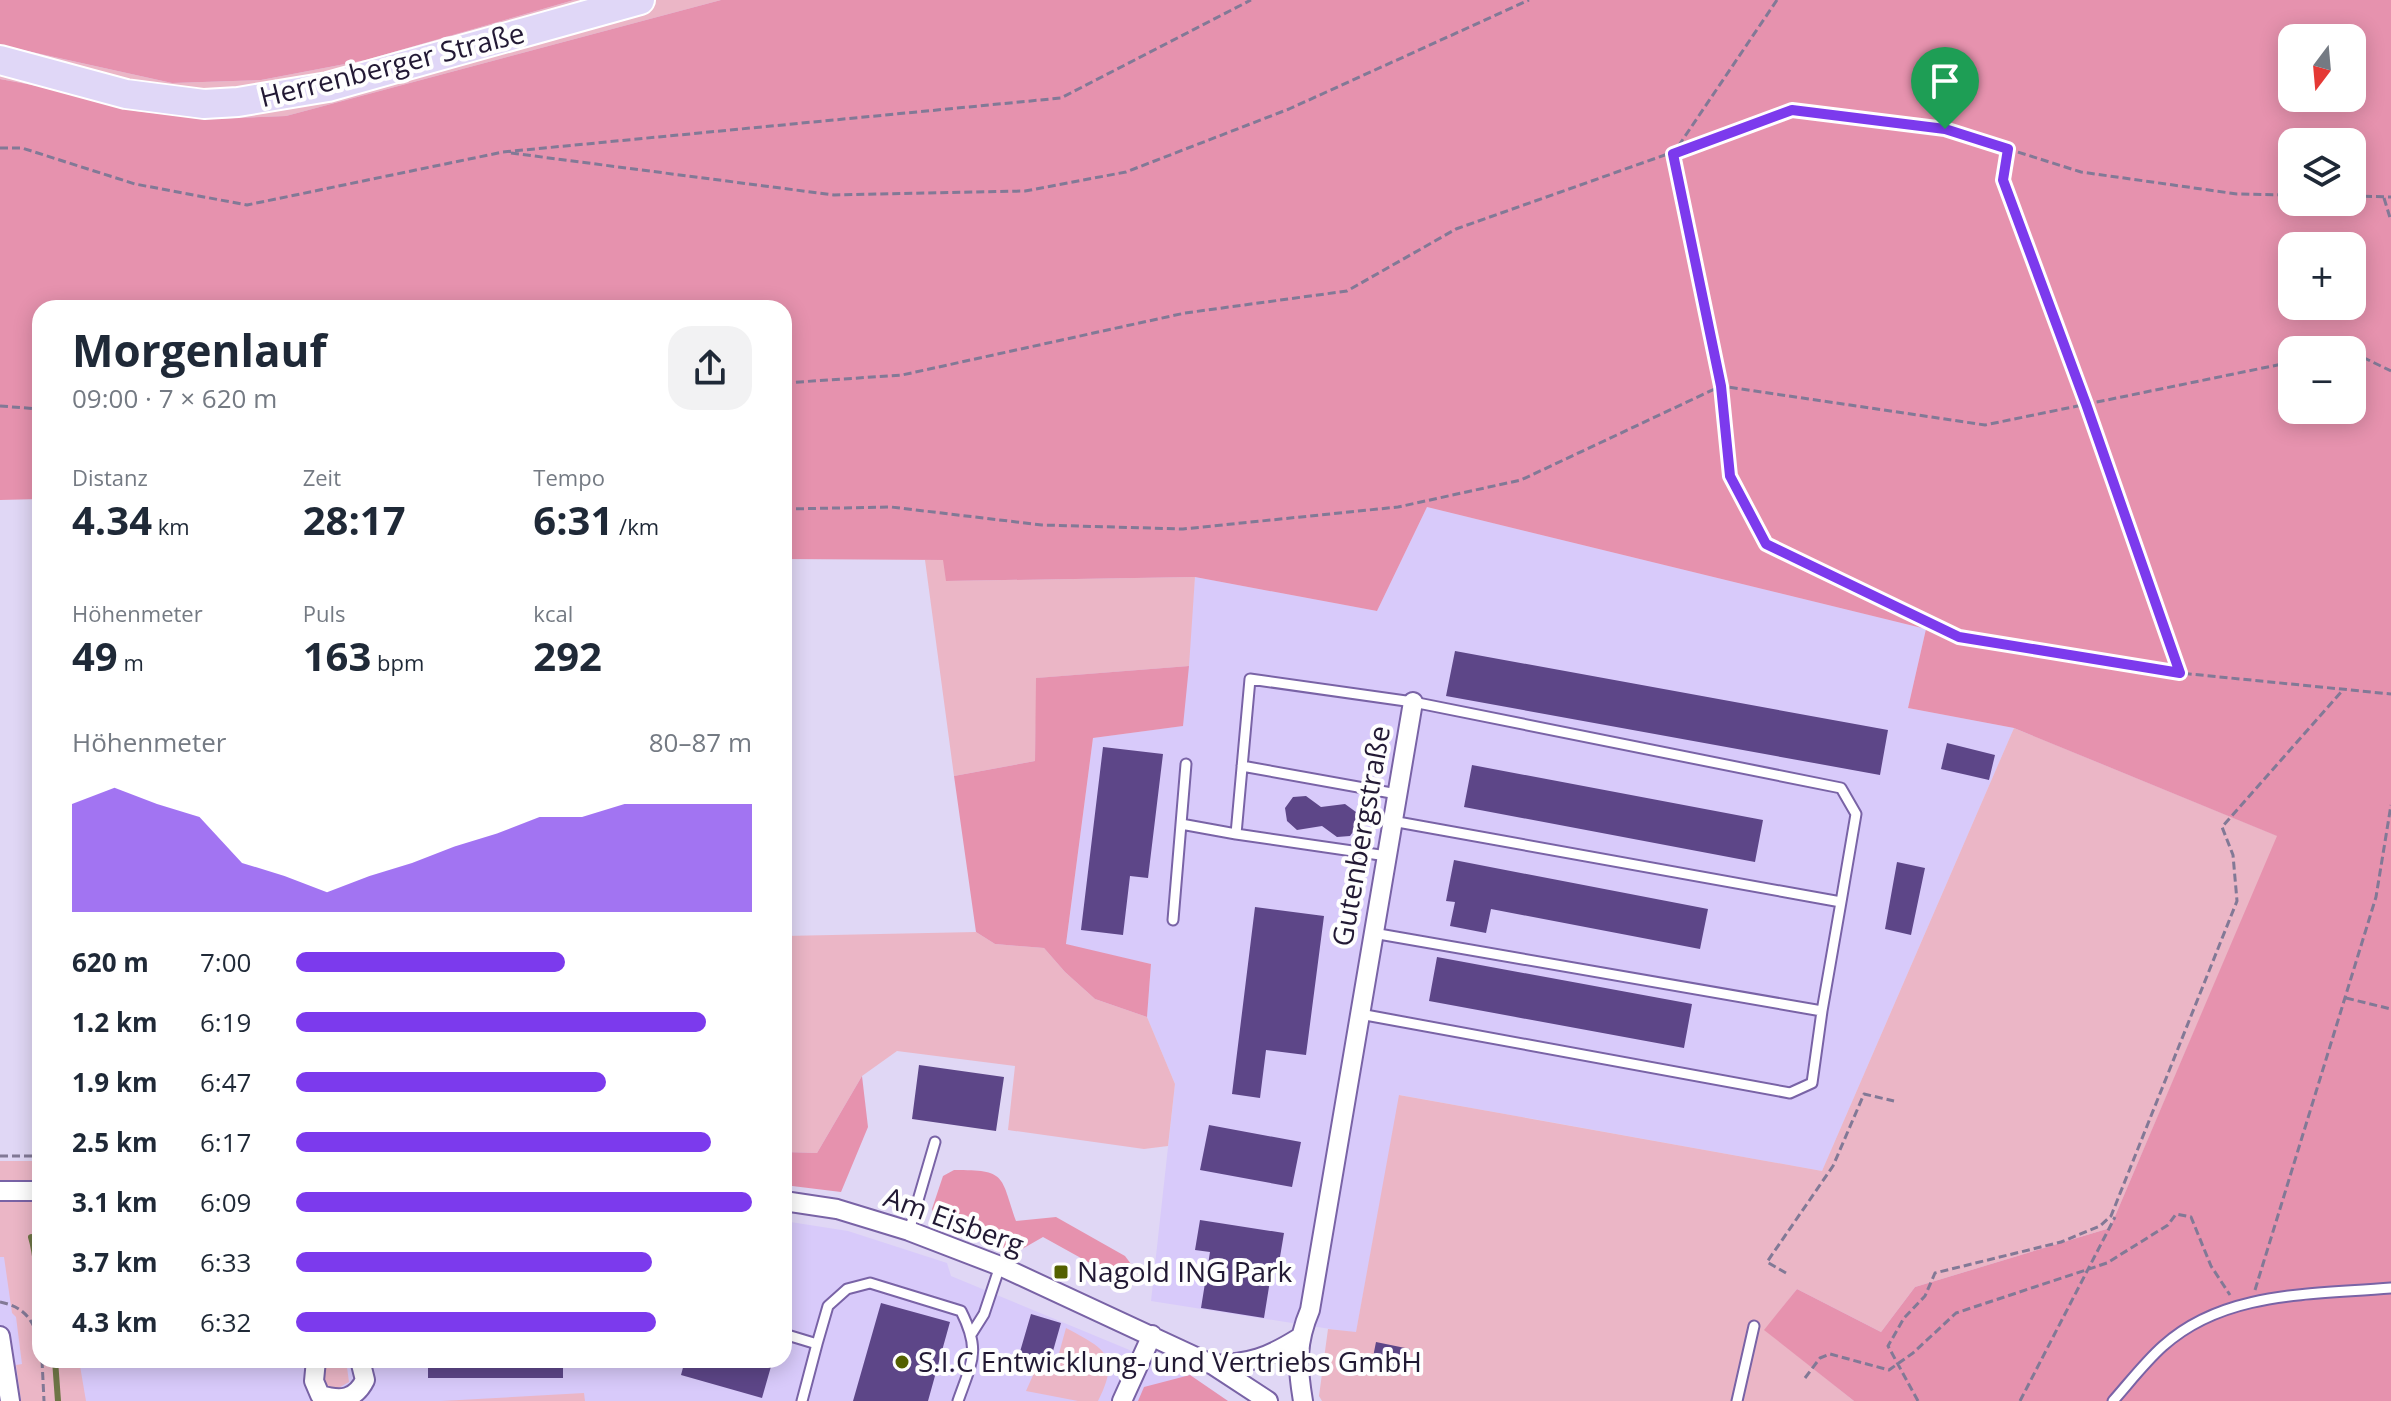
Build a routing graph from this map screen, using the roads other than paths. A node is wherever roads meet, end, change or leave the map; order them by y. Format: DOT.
graph roads {
  1 [pos="640,0"];
  2 [pos="0,60"];
  3 [pos="1413,702"];
  4 [pos="1186,764"];
  5 [pos="1242,766"];
  6 [pos="1397,794"];
  7 [pos="1392,821"];
  8 [pos="1181,824"];
  9 [pos="1236,834"];
  10 [pos="1387,856"];
  11 [pos="1841,902"];
  12 [pos="1173,920"];
  13 [pos="1373,933"];
  14 [pos="1822,1011"];
  15 [pos="1359,1014"];
  16 [pos="935,1142"];
  17 [pos="0,1191"];
  18 [pos="32,1191"];
  19 [pos="792,1202"];
  20 [pos="909,1231"];
  21 [pos="1000,1266"];
  22 [pos="2391,1288"];
  23 [pos="1754,1326"];
  24 [pos="972,1333"];
  25 [pos="1152,1335"];
  26 [pos="0,1336"];
  27 [pos="792,1336"];
  28 [pos="1299,1338"];
  29 [pos="817,1344"];
  30 [pos="1213,1365"];
  31 [pos="315,1368"];
  32 [pos="362,1368"];
  33 [pos="10,1401"];
  34 [pos="802,1401"];
  35 [pos="958,1401"];
  36 [pos="1122,1401"];
  37 [pos="1268,1401"];
  38 [pos="1303,1401"];
  39 [pos="1737,1401"];
  40 [pos="2113,1401"];
  1 -- 2 [label="main road, Herrenberger Straße"];
  3 -- 5 [label="lane"];
  3 -- 6 [label="street, Gutenbergstraße"];
  3 -- 11 [label="lane, Gutenbergstraße"];
  4 -- 8 [label="lane"];
  5 -- 6 [label="lane"];
  5 -- 9 [label="lane"];
  6 -- 7 [label="street, Gutenbergstraße"];
  7 -- 10 [label="street, Gutenbergstraße"];
  7 -- 11 [label="lane"];
  8 -- 9 [label="lane"];
  8 -- 12 [label="lane"];
  9 -- 10 [label="lane"];
  10 -- 13 [label="street, Gutenbergstraße"];
  11 -- 14 [label="lane, Gutenbergstraße"];
  13 -- 14 [label="lane"];
  13 -- 15 [label="street, Gutenbergstraße"];
  14 -- 15 [label="lane, Gutenbergstraße"];
  15 -- 28 [label="street, Gutenbergstraße"];
  16 -- 20 [label="lane"];
  17 -- 18 [label="street"];
  19 -- 20 [label="street, Am Eisberg"];
  20 -- 21 [label="street, Am Eisberg"];
  21 -- 24 [label="lane"];
  21 -- 25 [label="street, Am Eisberg"];
  22 -- 40 [label="lane"];
  23 -- 39 [label="lane"];
  24 -- 29 [label="lane"];
  24 -- 35 [label="lane"];
  25 -- 30 [label="street, Am Eisberg"];
  25 -- 36 [label="street"];
  26 -- 33 [label="street"];
  27 -- 29 [label="lane"];
  28 -- 30 [label="street"];
  28 -- 38 [label="street, Gutenbergstraße"];
  29 -- 34 [label="lane"];
  30 -- 37 [label="street, Am Eisberg"];
  31 -- 32 [label="street"];
}
